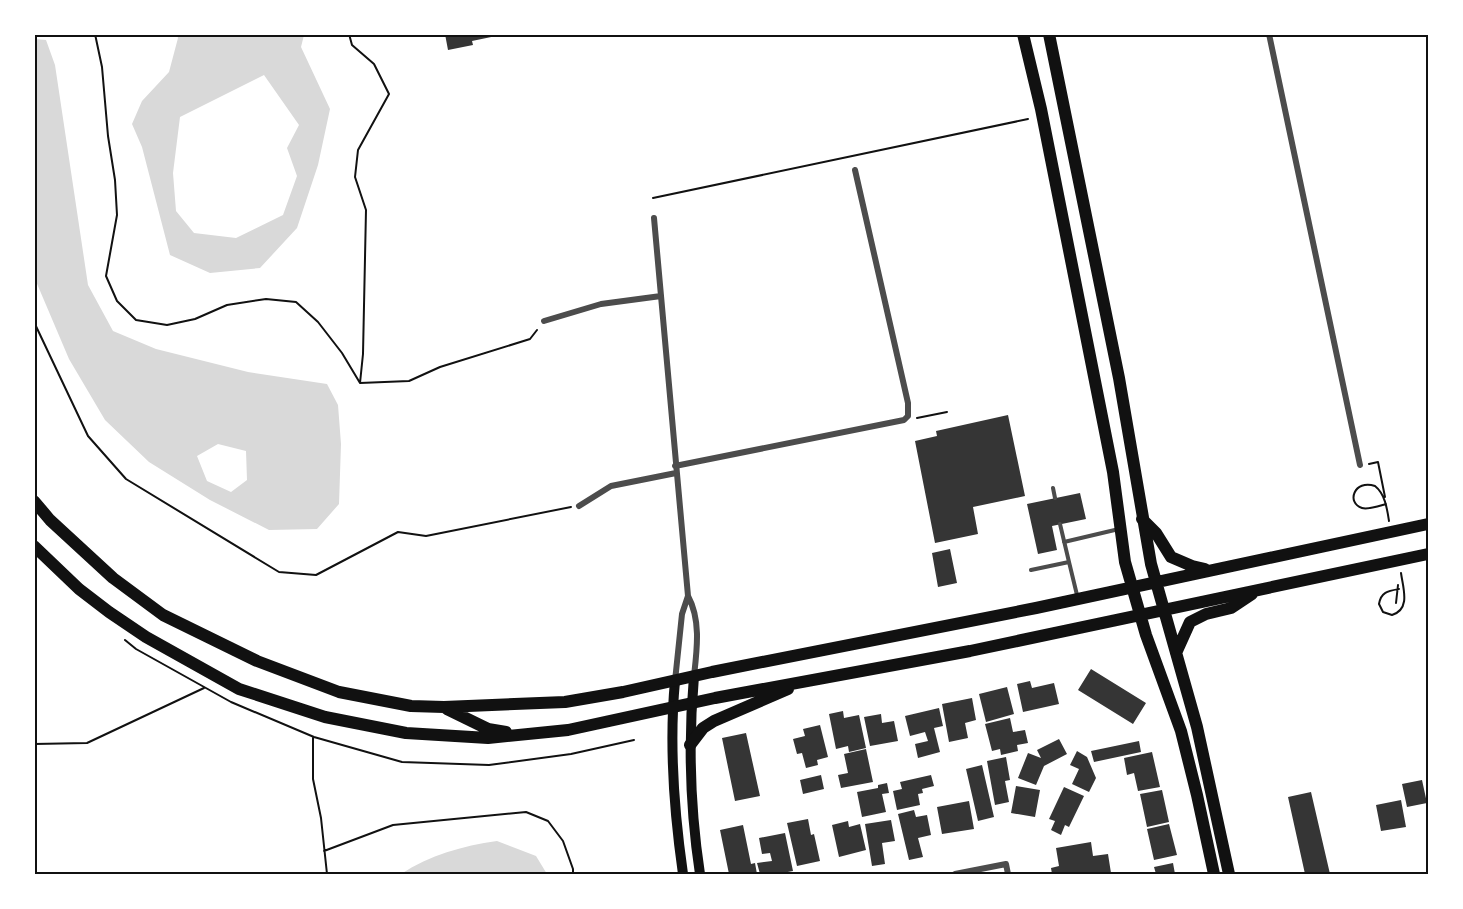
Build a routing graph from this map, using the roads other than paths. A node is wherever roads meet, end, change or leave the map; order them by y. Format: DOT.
graph roads {
  1 [pos="1023,34"];
  2 [pos="1050,34"];
  3 [pos="1269,34"];
  4 [pos="855,170"];
  5 [pos="654,218"];
  6 [pos="661,296"];
  7 [pos="544,321"];
  8 [pos="1360,465"];
  9 [pos="676,470"];
  10 [pos="1053,488"];
  11 [pos="1055,498"];
  12 [pos="34,501"];
  13 [pos="579,506"];
  14 [pos="1142,519"];
  15 [pos="1060,524"];
  16 [pos="1428,524"];
  17 [pos="1120,529"];
  18 [pos="1064,542"];
  19 [pos="34,546"];
  20 [pos="1428,554"];
  21 [pos="1069,562"];
  22 [pos="1031,570"];
  23 [pos="1213,570"];
  24 [pos="1156,582"];
  25 [pos="1132,587"];
  26 [pos="1258,590"];
  27 [pos="688,596"];
  28 [pos="1078,599"];
  29 [pos="1164,610"];
  30 [pos="1141,615"];
  31 [pos="1176,653"];
  32 [pos="694,676"];
  33 [pos="675,681"];
  34 [pos="808,681"];
  35 [pos="692,704"];
  36 [pos="444,707"];
  37 [pos="673,708"];
  38 [pos="525,734"];
  39 [pos="690,745"];
  40 [pos="683,874"];
  41 [pos="700,874"];
  42 [pos="955,874"];
  43 [pos="1008,874"];
  44 [pos="1214,874"];
  45 [pos="1229,874"];
  1 -- 17 [label="main road"];
  2 -- 14 [label="main road"];
  3 -- 8 [label="street"];
  4 -- 9 [label="street"];
  5 -- 6 [label="street"];
  6 -- 7 [label="street"];
  6 -- 9 [label="street"];
  9 -- 13 [label="street"];
  9 -- 27 [label="street"];
  10 -- 11 [label="lane"];
  12 -- 36 [label="main road"];
  14 -- 23 [label="main road"];
  14 -- 24 [label="main road"];
  15 -- 18 [label="lane"];
  16 -- 23 [label="main road"];
  17 -- 18 [label="lane"];
  17 -- 25 [label="main road"];
  18 -- 21 [label="lane"];
  19 -- 38 [label="main road"];
  20 -- 26 [label="main road"];
  21 -- 22 [label="lane"];
  21 -- 28 [label="lane"];
  23 -- 24 [label="main road"];
  24 -- 25 [label="main road"];
  24 -- 29 [label="main road"];
  25 -- 28 [label="main road"];
  25 -- 30 [label="main road"];
  26 -- 29 [label="main road"];
  26 -- 31 [label="main road"];
  27 -- 32 [label="street"];
  27 -- 33 [label="street"];
  28 -- 32 [label="main road"];
  29 -- 30 [label="main road"];
  29 -- 31 [label="main road"];
  30 -- 34 [label="main road"];
  30 -- 44 [label="main road"];
  31 -- 45 [label="main road"];
  32 -- 33 [label="main road"];
  32 -- 35 [label="main road"];
  33 -- 36 [label="main road"];
  33 -- 37 [label="main road"];
  34 -- 35 [label="main road"];
  34 -- 39 [label="main road"];
  35 -- 37 [label="main road"];
  35 -- 39 [label="main road"];
  36 -- 38 [label="main road"];
  37 -- 38 [label="main road"];
  37 -- 40 [label="main road"];
  39 -- 41 [label="main road"];
  42 -- 43 [label="street"];
}
